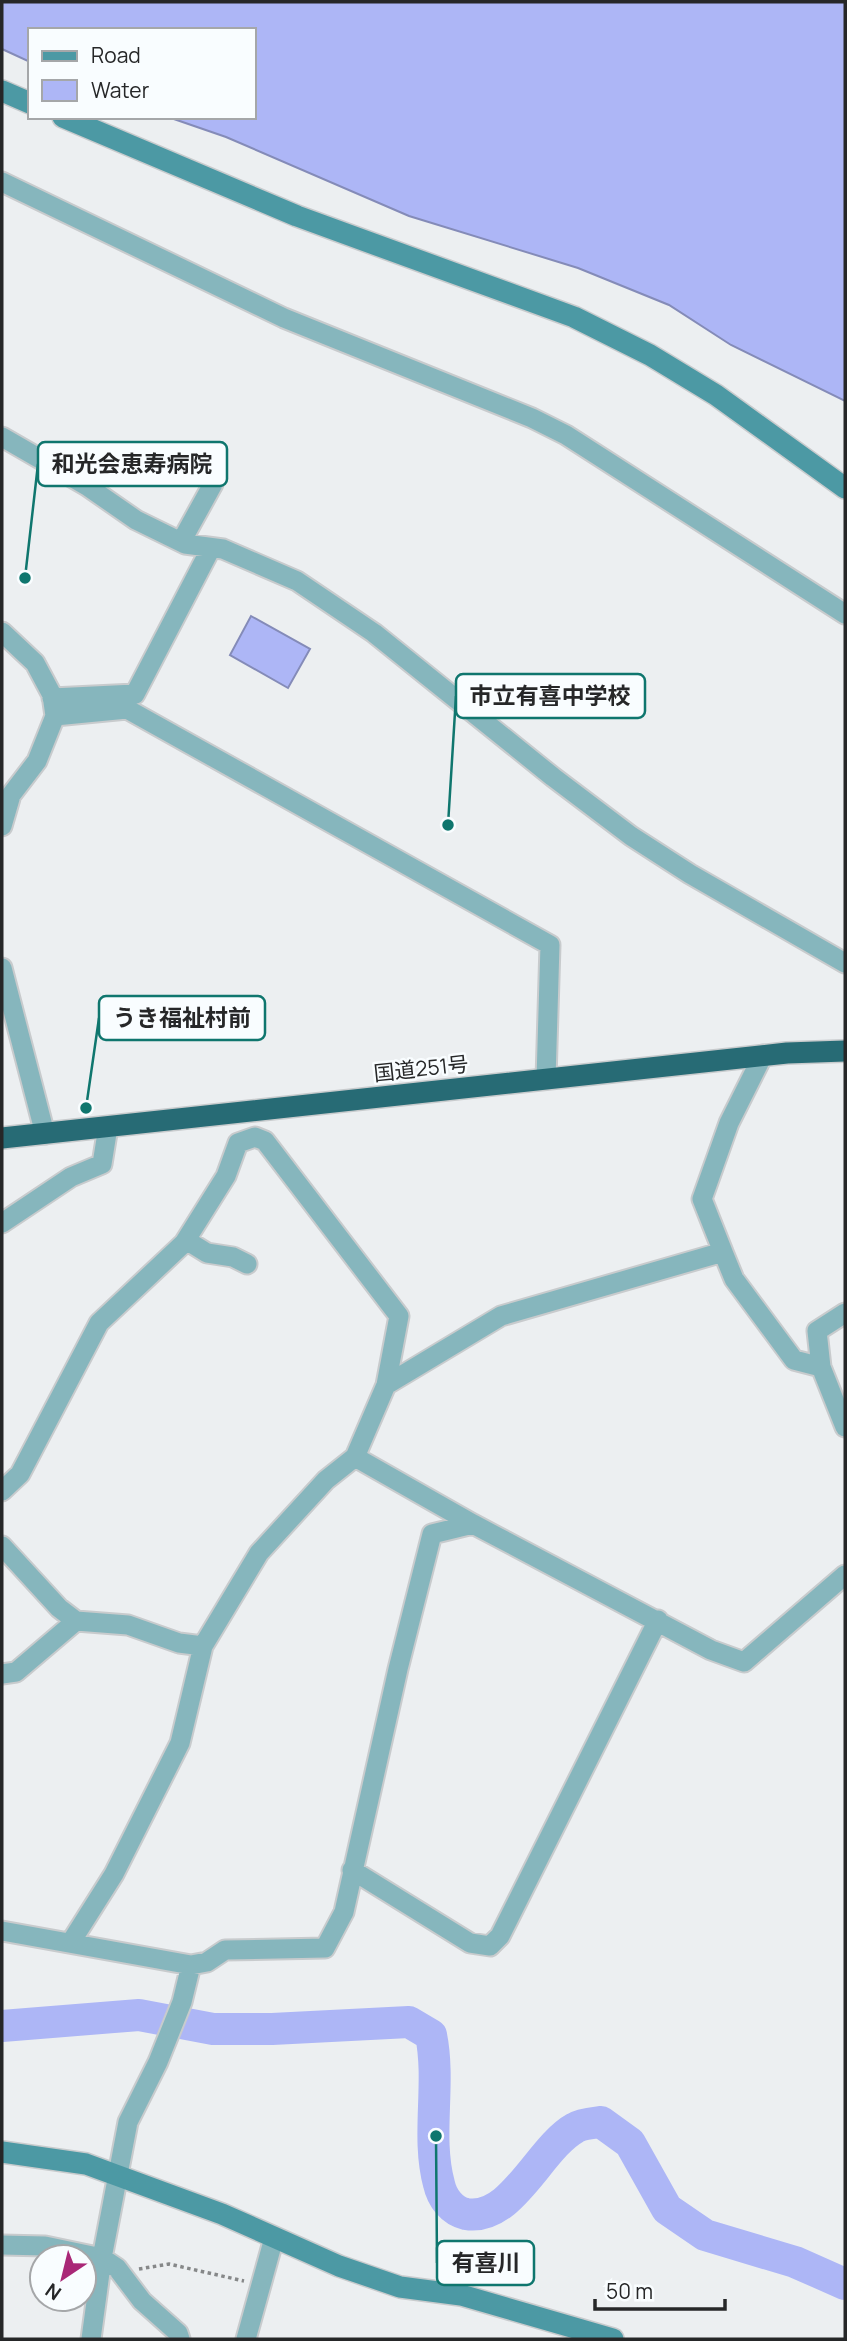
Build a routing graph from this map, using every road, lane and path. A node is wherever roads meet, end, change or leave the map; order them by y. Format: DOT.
graph roads {
  1 [pos="2,91"];
  2 [pos="28,102"];
  3 [pos="68,119"];
  4 [pos="2,182"];
  5 [pos="2,437"];
  6 [pos="213,484"];
  7 [pos="845,488"];
  8 [pos="181,542"];
  9 [pos="211,548"];
  10 [pos="845,614"];
  11 [pos="2,632"];
  12 [pos="54,707"];
  13 [pos="2,826"];
  14 [pos="845,963"];
  15 [pos="2,968"];
  16 [pos="845,1051"];
  17 [pos="763,1055"];
  18 [pos="546,1079"];
  19 [pos="108,1127"];
  20 [pos="45,1134"];
  21 [pos="2,1138"];
  22 [pos="2,1223"];
  23 [pos="186,1240"];
  24 [pos="723,1252"];
  25 [pos="247,1264"];
  26 [pos="845,1313"];
  27 [pos="821,1367"];
  28 [pos="386,1385"];
  29 [pos="845,1427"];
  30 [pos="355,1457"];
  31 [pos="2,1491"];
  32 [pos="473,1524"];
  33 [pos="2,1546"];
  34 [pos="845,1575"];
  35 [pos="658,1620"];
  36 [pos="76,1621"];
  37 [pos="203,1646"];
  38 [pos="2,1674"];
  39 [pos="352,1870"];
  40 [pos="2,1931"];
  41 [pos="71,1942"];
  42 [pos="191,1965"];
  43 [pos="2,2152"];
  44 [pos="117,2175"];
  45 [pos="274,2238"];
  46 [pos="2,2245"];
  47 [pos="109,2262"];
  48 [pos="260,2285"];
  49 [pos="600,2338"];
  50 [pos="91,2339"];
  51 [pos="180,2339"];
  52 [pos="246,2339"];
  1 -- 2 [label="street"];
  3 -- 7 [label="street"];
  4 -- 10 [label="street"];
  5 -- 8 [label="street"];
  6 -- 8 [label="street"];
  8 -- 9 [label="street"];
  9 -- 12 [label="street"];
  9 -- 14 [label="street"];
  11 -- 12 [label="street"];
  12 -- 13 [label="street"];
  12 -- 18 [label="street"];
  15 -- 20 [label="street"];
  16 -- 17 [label="highway, 国道251号"];
  17 -- 18 [label="highway, 国道251号"];
  17 -- 24 [label="street"];
  18 -- 19 [label="highway, 国道251号"];
  19 -- 20 [label="highway, 国道251号"];
  19 -- 22 [label="street"];
  20 -- 21 [label="highway, 国道251号"];
  23 -- 25 [label="street"];
  23 -- 28 [label="street"];
  23 -- 31 [label="street"];
  24 -- 27 [label="street"];
  24 -- 28 [label="street"];
  26 -- 27 [label="street"];
  27 -- 29 [label="street"];
  28 -- 30 [label="street"];
  30 -- 32 [label="street"];
  30 -- 37 [label="street"];
  32 -- 35 [label="street"];
  32 -- 39 [label="street"];
  33 -- 36 [label="street"];
  34 -- 35 [label="street"];
  35 -- 39 [label="street"];
  36 -- 37 [label="street"];
  36 -- 38 [label="street"];
  37 -- 41 [label="street"];
  39 -- 42 [label="street"];
  40 -- 41 [label="street"];
  41 -- 42 [label="street"];
  42 -- 44 [label="street"];
  43 -- 44 [label="street"];
  44 -- 45 [label="street"];
  44 -- 47 [label="street"];
  45 -- 48 [label="street"];
  45 -- 49 [label="street"];
  46 -- 47 [label="street"];
  47 -- 48 [label="path"];
  47 -- 50 [label="street"];
  47 -- 51 [label="street"];
  48 -- 52 [label="street"];
}
